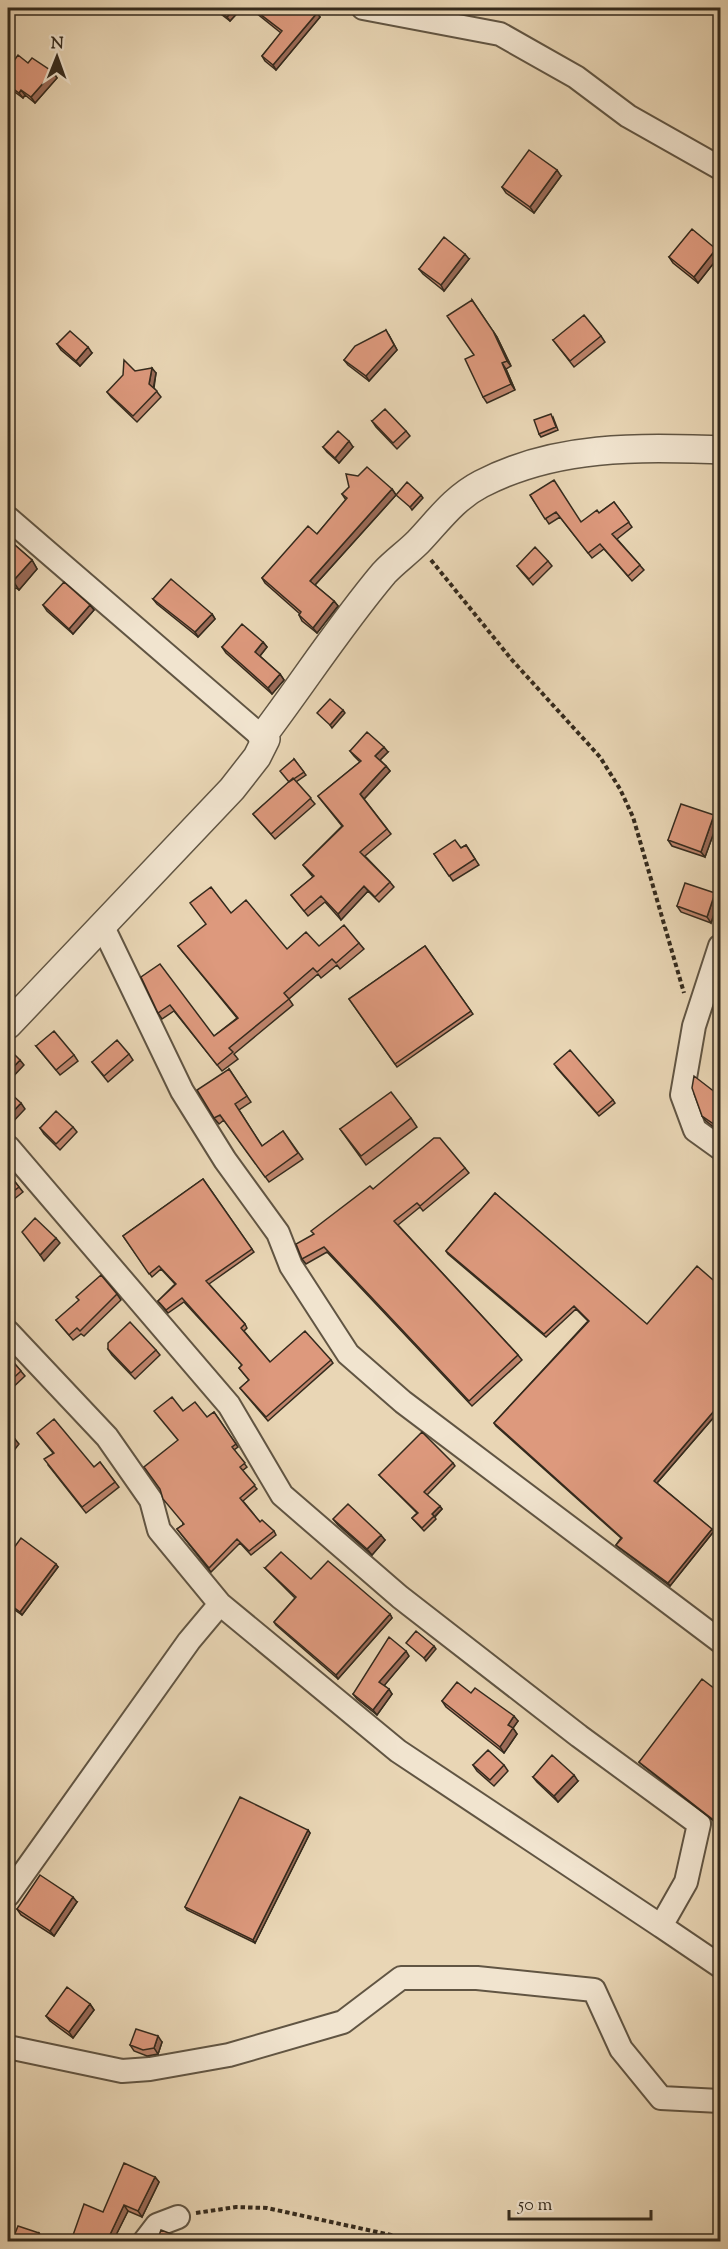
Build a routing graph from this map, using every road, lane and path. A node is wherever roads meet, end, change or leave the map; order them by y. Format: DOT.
graph roads {
  1 [pos="363,8"];
  2 [pos="720,168"];
  3 [pos="720,450"];
  4 [pos="8,518"];
  5 [pos="417,543"];
  6 [pos="262,737"];
  7 [pos="102,925"];
  8 [pos="720,946"];
  9 [pos="8,1025"];
  10 [pos="694,1026"];
  11 [pos="8,1147"];
  12 [pos="720,1148"];
  13 [pos="8,1332"];
  14 [pos="220,1604"];
  15 [pos="720,1641"];
  16 [pos="8,1895"];
  17 [pos="661,1926"];
  18 [pos="720,1966"];
  19 [pos="8,2047"];
  20 [pos="720,2101"];
  21 [pos="178,2217"];
  22 [pos="144,2241"];
  23 [pos="423,2241"];
  1 -- 2 [label="street"];
  3 -- 5 [label="street"];
  4 -- 6 [label="street"];
  5 -- 6 [label="street"];
  5 -- 10 [label="path"];
  6 -- 7 [label="street"];
  7 -- 9 [label="street"];
  7 -- 15 [label="street"];
  8 -- 10 [label="street"];
  10 -- 12 [label="street"];
  11 -- 17 [label="street"];
  13 -- 14 [label="street"];
  14 -- 16 [label="street"];
  14 -- 17 [label="street"];
  17 -- 18 [label="street"];
  19 -- 20 [label="street"];
  21 -- 22 [label="street"];
  21 -- 23 [label="path"];
}
